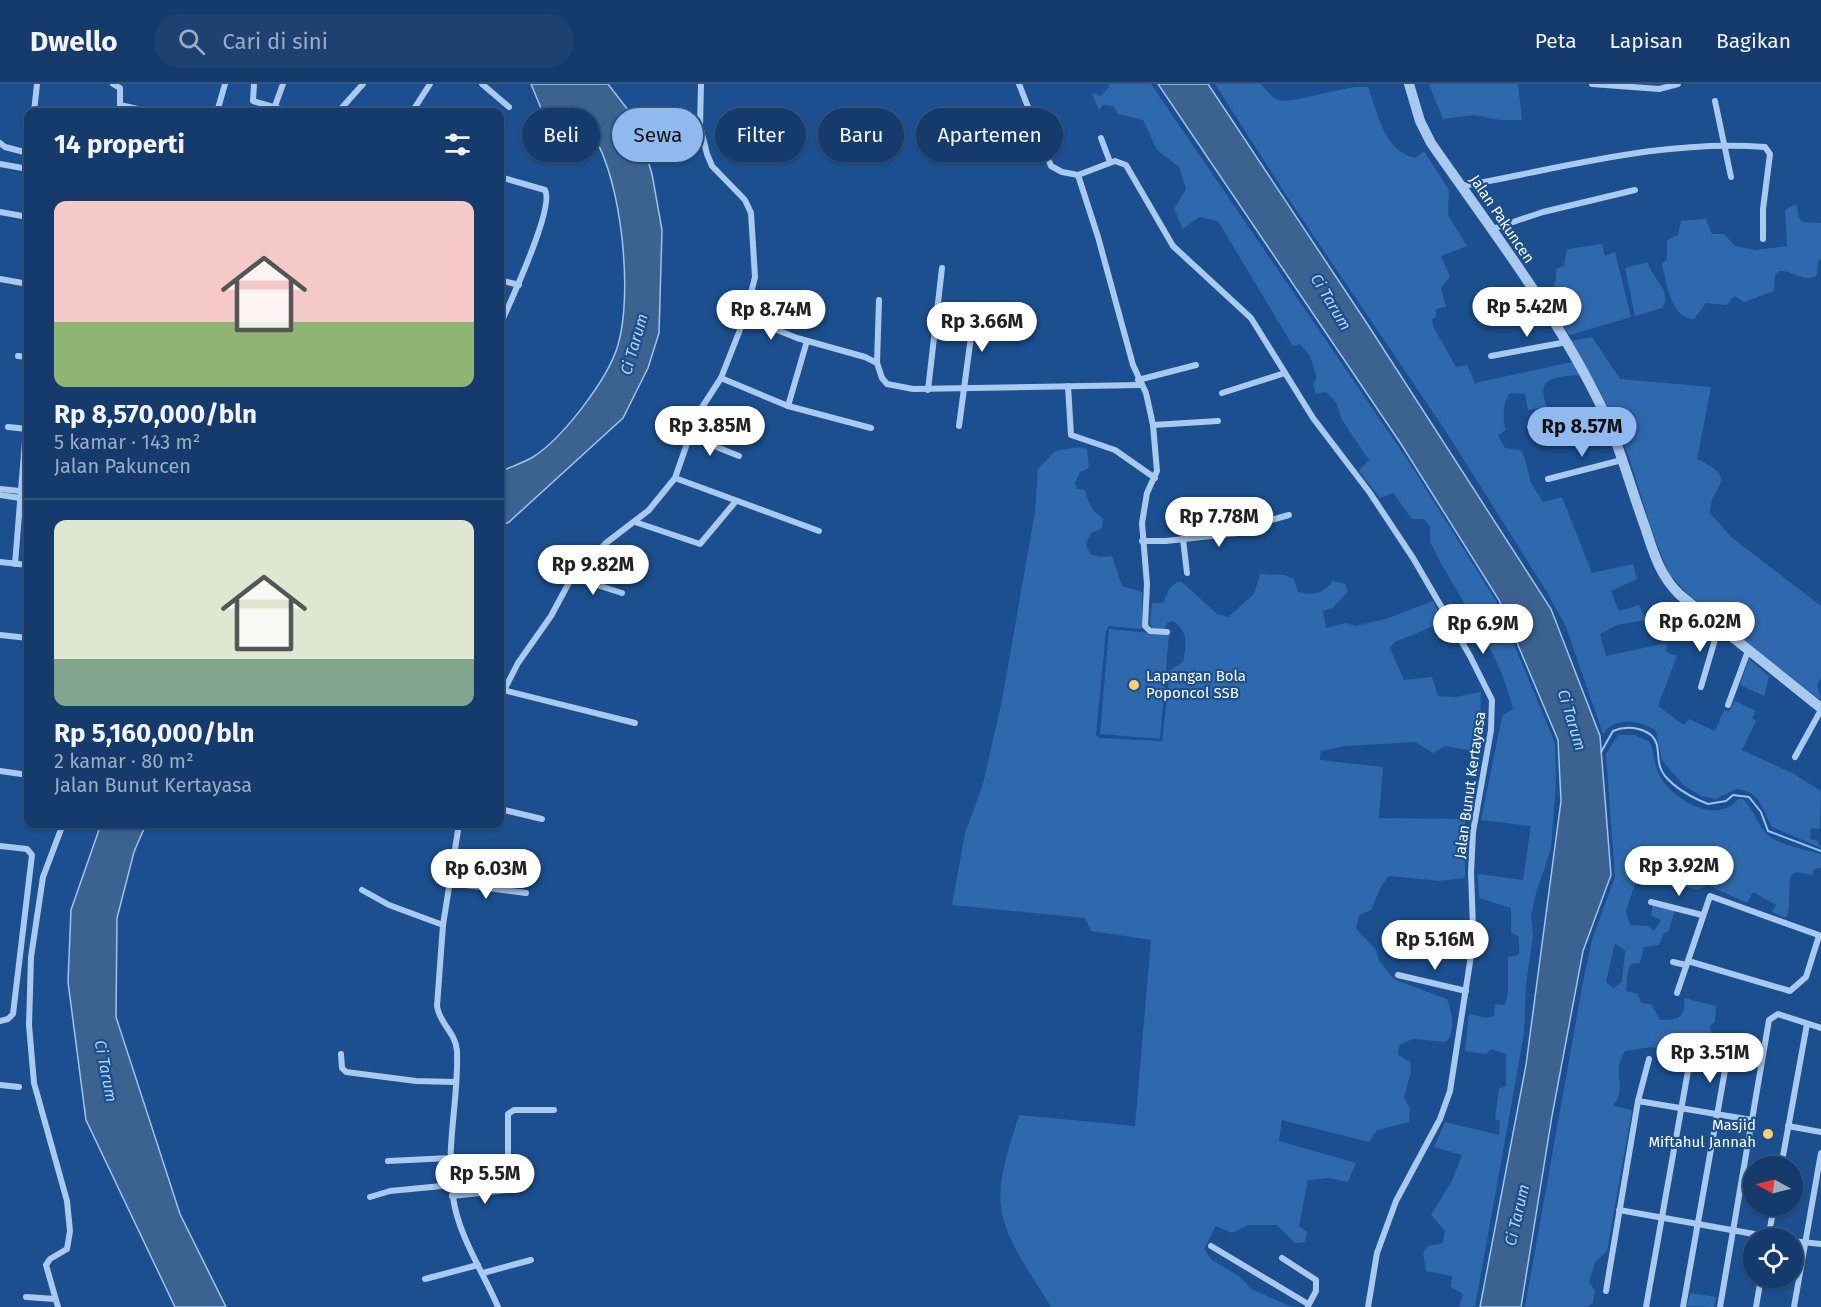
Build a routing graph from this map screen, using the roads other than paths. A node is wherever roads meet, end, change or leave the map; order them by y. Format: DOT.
graph roads {
  1 [pos="37,84"];
  2 [pos="113,84"];
  3 [pos="225,84"];
  4 [pos="254,84"];
  5 [pos="283,84"];
  6 [pos="363,84"];
  7 [pos="430,84"];
  8 [pos="482,84"];
  9 [pos="701,84"];
  10 [pos="1019,84"];
  11 [pos="1409,84"];
  12 [pos="1592,84"];
  13 [pos="1678,84"];
  14 [pos="1614,85"];
  15 [pos="1641,86"];
  16 [pos="1667,86"];
  17 [pos="1715,102"];
  18 [pos="275,106"];
  19 [pos="509,107"];
  20 [pos="34,108"];
  21 [pos="133,108"];
  22 [pos="219,108"];
  23 [pos="280,108"];
  24 [pos="342,108"];
  25 [pos="415,108"];
  26 [pos="1101,138"];
  27 [pos="0,143"];
  28 [pos="1723,144"];
  29 [pos="24,152"];
  30 [pos="1110,162"];
  31 [pos="0,164"];
  32 [pos="24,167"];
  33 [pos="0,171"];
  34 [pos="1078,175"];
  35 [pos="1731,177"];
  36 [pos="504,178"];
  37 [pos="1462,186"];
  38 [pos="1635,190"];
  39 [pos="0,212"];
  40 [pos="24,216"];
  41 [pos="1492,229"];
  42 [pos="1763,239"];
  43 [pos="942,268"];
  44 [pos="0,279"];
  45 [pos="504,281"];
  46 [pos="24,283"];
  47 [pos="519,285"];
  48 [pos="879,300"];
  49 [pos="974,314"];
  50 [pos="504,316"];
  51 [pos="745,317"];
  52 [pos="807,341"];
  53 [pos="1567,342"];
  54 [pos="18,356"];
  55 [pos="1491,356"];
  56 [pos="24,357"];
  57 [pos="877,363"];
  58 [pos="1196,365"];
  59 [pos="1285,373"];
  60 [pos="721,378"];
  61 [pos="1139,382"];
  62 [pos="1068,386"];
  63 [pos="928,390"];
  64 [pos="965,390"];
  65 [pos="1222,393"];
  66 [pos="788,406"];
  67 [pos="1607,419"];
  68 [pos="1218,421"];
  69 [pos="1153,425"];
  70 [pos="959,426"];
  71 [pos="8,427"];
  72 [pos="1530,427"];
  73 [pos="871,428"];
  74 [pos="24,429"];
  75 [pos="689,436"];
  76 [pos="739,456"];
  77 [pos="1622,460"];
  78 [pos="24,462"];
  79 [pos="675,478"];
  80 [pos="1155,478"];
  81 [pos="1548,479"];
  82 [pos="0,489"];
  83 [pos="0,495"];
  84 [pos="20,495"];
  85 [pos="736,501"];
  86 [pos="1289,516"];
  87 [pos="635,522"];
  88 [pos="819,531"];
  89 [pos="1183,539"];
  90 [pos="1142,541"];
  91 [pos="0,562"];
  92 [pos="15,564"];
  93 [pos="24,565"];
  94 [pos="1187,573"];
  95 [pos="572,577"];
  96 [pos="622,593"];
  97 [pos="1719,626"];
  98 [pos="1167,632"];
  99 [pos="0,635"];
  100 [pos="24,638"];
  101 [pos="1748,651"];
  102 [pos="1701,687"];
  103 [pos="504,688"];
  104 [pos="504,690"];
  105 [pos="1728,705"];
  106 [pos="1821,709"];
  107 [pos="635,723"];
  108 [pos="1795,757"];
  109 [pos="0,771"];
  110 [pos="24,774"];
  111 [pos="504,810"];
  112 [pos="542,819"];
  113 [pos="61,828"];
  114 [pos="458,828"];
  115 [pos="0,846"];
  116 [pos="450,883"];
  117 [pos="362,890"];
  118 [pos="526,893"];
  119 [pos="1651,902"];
  120 [pos="1702,915"];
  121 [pos="443,925"];
  122 [pos="1820,936"];
  123 [pos="1673,962"];
  124 [pos="1687,963"];
  125 [pos="1398,975"];
  126 [pos="1466,991"];
  127 [pos="1677,993"];
  128 [pos="0,1021"];
  129 [pos="1807,1024"];
  130 [pos="1821,1028"];
  131 [pos="340,1054"];
  132 [pos="1691,1054"];
  133 [pos="1649,1059"];
  134 [pos="1727,1059"];
  135 [pos="455,1082"];
  136 [pos="0,1085"];
  137 [pos="19,1087"];
  138 [pos="1638,1101"];
  139 [pos="1681,1109"];
  140 [pos="554,1110"];
  141 [pos="1717,1114"];
  142 [pos="1752,1120"];
  143 [pos="1788,1126"];
  144 [pos="1821,1132"];
  145 [pos="1821,1154"];
  146 [pos="1782,1156"];
  147 [pos="450,1158"];
  148 [pos="388,1161"];
  149 [pos="452,1185"];
  150 [pos="452,1196"];
  151 [pos="370,1197"];
  152 [pos="1618,1210"];
  153 [pos="1661,1219"];
  154 [pos="1697,1224"];
  155 [pos="1733,1230"];
  156 [pos="1743,1232"];
  157 [pos="1803,1242"];
  158 [pos="1806,1242"];
  159 [pos="1821,1244"];
  160 [pos="1210,1246"];
  161 [pos="1282,1258"];
  162 [pos="531,1260"];
  163 [pos="478,1265"];
  164 [pos="483,1274"];
  165 [pos="426,1279"];
  166 [pos="1759,1288"];
  167 [pos="1606,1291"];
  168 [pos="26,1297"];
  169 [pos="55,1299"];
  170 [pos="1308,1306"];
  171 [pos="58,1307"];
  172 [pos="498,1307"];
  173 [pos="1368,1307"];
  174 [pos="1646,1307"];
  175 [pos="1683,1307"];
  176 [pos="1720,1307"];
  177 [pos="1756,1307"];
  178 [pos="1794,1307"];
  1 -- 20 [label="street"];
  2 -- 21 [label="street"];
  3 -- 22 [label="street"];
  4 -- 18 [label="street"];
  5 -- 18 [label="street"];
  6 -- 24 [label="street"];
  7 -- 25 [label="street"];
  8 -- 19 [label="street"];
  9 -- 51 [label="street"];
  10 -- 34 [label="street"];
  11 -- 37 [label="street, Jalan Pakuncen"];
  12 -- 14 [label="street"];
  13 -- 16 [label="street"];
  14 -- 15 [label="street"];
  15 -- 16 [label="street"];
  17 -- 28 [label="street"];
  18 -- 23 [label="street"];
  26 -- 30 [label="street"];
  27 -- 29 [label="street"];
  28 -- 35 [label="street"];
  28 -- 37 [label="street"];
  28 -- 42 [label="street"];
  30 -- 34 [label="street"];
  30 -- 59 [label="street, Jalan Bunut Kertayasa"];
  31 -- 32 [label="street"];
  31 -- 33 [label="street"];
  34 -- 61 [label="street"];
  36 -- 47 [label="street"];
  37 -- 41 [label="street, Jalan Pakuncen"];
  38 -- 41 [label="street"];
  39 -- 40 [label="street"];
  41 -- 53 [label="street, Jalan Pakuncen"];
  43 -- 63 [label="street"];
  44 -- 46 [label="street"];
  45 -- 47 [label="street"];
  47 -- 50 [label="street"];
  48 -- 57 [label="street"];
  49 -- 64 [label="street"];
  51 -- 52 [label="street"];
  51 -- 60 [label="street"];
  52 -- 57 [label="street"];
  52 -- 66 [label="street"];
  53 -- 55 [label="street"];
  53 -- 67 [label="street, Jalan Pakuncen"];
  54 -- 56 [label="street"];
  57 -- 63 [label="street"];
  58 -- 61 [label="street"];
  59 -- 65 [label="street"];
  59 -- 126 [label="street, Jalan Bunut Kertayasa"];
  60 -- 66 [label="street"];
  60 -- 75 [label="street"];
  61 -- 62 [label="street"];
  61 -- 69 [label="street"];
  62 -- 64 [label="street"];
  62 -- 80 [label="street"];
  63 -- 64 [label="street"];
  64 -- 70 [label="street"];
  66 -- 73 [label="street"];
  67 -- 72 [label="street"];
  67 -- 77 [label="street, Jalan Pakuncen"];
  68 -- 69 [label="street"];
  69 -- 80 [label="street"];
  71 -- 74 [label="street"];
  75 -- 76 [label="street"];
  75 -- 79 [label="street"];
  77 -- 81 [label="street"];
  77 -- 97 [label="street, Jalan Pakuncen"];
  78 -- 84 [label="street"];
  79 -- 85 [label="street"];
  79 -- 87 [label="street"];
  80 -- 90 [label="street"];
  82 -- 84 [label="street"];
  83 -- 84 [label="street"];
  84 -- 92 [label="street"];
  85 -- 87 [label="street"];
  85 -- 88 [label="street"];
  86 -- 89 [label="street"];
  87 -- 95 [label="street"];
  89 -- 90 [label="street"];
  89 -- 94 [label="street"];
  90 -- 98 [label="street"];
  91 -- 92 [label="street"];
  92 -- 93 [label="street"];
  95 -- 96 [label="street"];
  95 -- 103 [label="street"];
  97 -- 101 [label="street, Jalan Pakuncen"];
  97 -- 102 [label="street"];
  99 -- 100 [label="street"];
  101 -- 105 [label="street"];
  101 -- 106 [label="street, Jalan Pakuncen"];
  104 -- 107 [label="street"];
  106 -- 108 [label="street"];
  109 -- 110 [label="street"];
  111 -- 112 [label="street"];
  113 -- 169 [label="street"];
  114 -- 116 [label="street"];
  115 -- 128 [label="street"];
  116 -- 118 [label="street"];
  116 -- 121 [label="street"];
  117 -- 121 [label="street"];
  119 -- 120 [label="street"];
  120 -- 122 [label="street"];
  120 -- 124 [label="street"];
  121 -- 135 [label="street"];
  122 -- 124 [label="street"];
  123 -- 124 [label="street"];
  124 -- 127 [label="street"];
  125 -- 126 [label="street"];
  126 -- 173 [label="street, Jalan Bunut Kertayasa"];
  129 -- 130 [label="street"];
  129 -- 142 [label="street"];
  129 -- 143 [label="street"];
  131 -- 135 [label="street"];
  132 -- 139 [label="street"];
  133 -- 138 [label="street"];
  134 -- 141 [label="street"];
  135 -- 147 [label="street"];
  136 -- 137 [label="street"];
  138 -- 139 [label="street"];
  138 -- 152 [label="street"];
  139 -- 141 [label="street"];
  139 -- 153 [label="street"];
  140 -- 150 [label="street"];
  141 -- 142 [label="street"];
  141 -- 154 [label="street"];
  142 -- 155 [label="street"];
  143 -- 144 [label="street"];
  143 -- 146 [label="street"];
  145 -- 158 [label="street"];
  147 -- 148 [label="street"];
  147 -- 149 [label="street"];
  149 -- 150 [label="street"];
  149 -- 151 [label="street"];
  150 -- 163 [label="street"];
  152 -- 153 [label="street"];
  152 -- 167 [label="street"];
  153 -- 154 [label="street"];
  153 -- 174 [label="street"];
  154 -- 155 [label="street"];
  154 -- 175 [label="street"];
  155 -- 156 [label="street"];
  155 -- 176 [label="street"];
  157 -- 158 [label="street"];
  158 -- 159 [label="street"];
  158 -- 178 [label="street"];
  160 -- 170 [label="street"];
  161 -- 170 [label="street"];
  162 -- 164 [label="street"];
  163 -- 164 [label="street"];
  163 -- 165 [label="street"];
  164 -- 172 [label="street"];
  166 -- 177 [label="street"];
  168 -- 169 [label="street"];
  169 -- 171 [label="street"];
}
